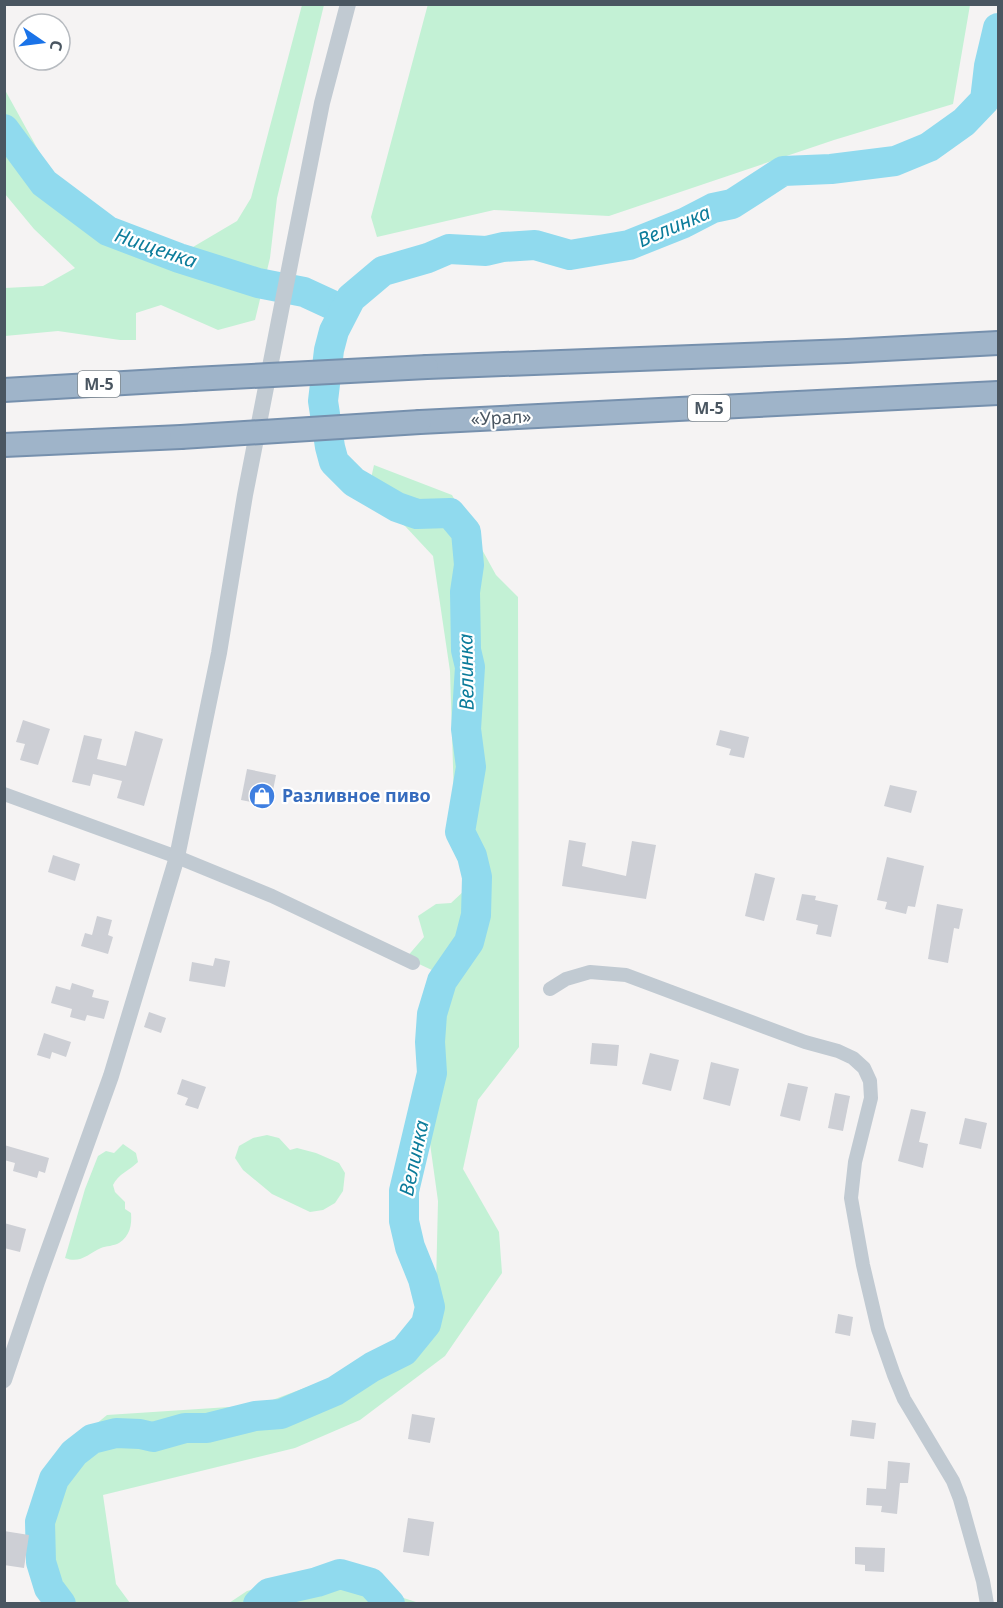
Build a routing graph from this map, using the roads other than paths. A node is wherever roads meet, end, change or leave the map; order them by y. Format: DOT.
graph roads {
  1 [pos="348,4"];
  2 [pos="999,343"];
  3 [pos="4,390"];
  4 [pos="999,393"];
  5 [pos="4,445"];
  6 [pos="4,794"];
  7 [pos="177,857"];
  8 [pos="413,963"];
  9 [pos="550,989"];
  10 [pos="4,1380"];
  11 [pos="987,1604"];
  1 -- 7 [label="street"];
  2 -- 3 [label="highway, М-5, bridge"];
  4 -- 5 [label="highway, «Урал» / М-5, bridge"];
  6 -- 7 [label="street"];
  7 -- 8 [label="street"];
  7 -- 10 [label="street"];
  9 -- 11 [label="street"];
}
